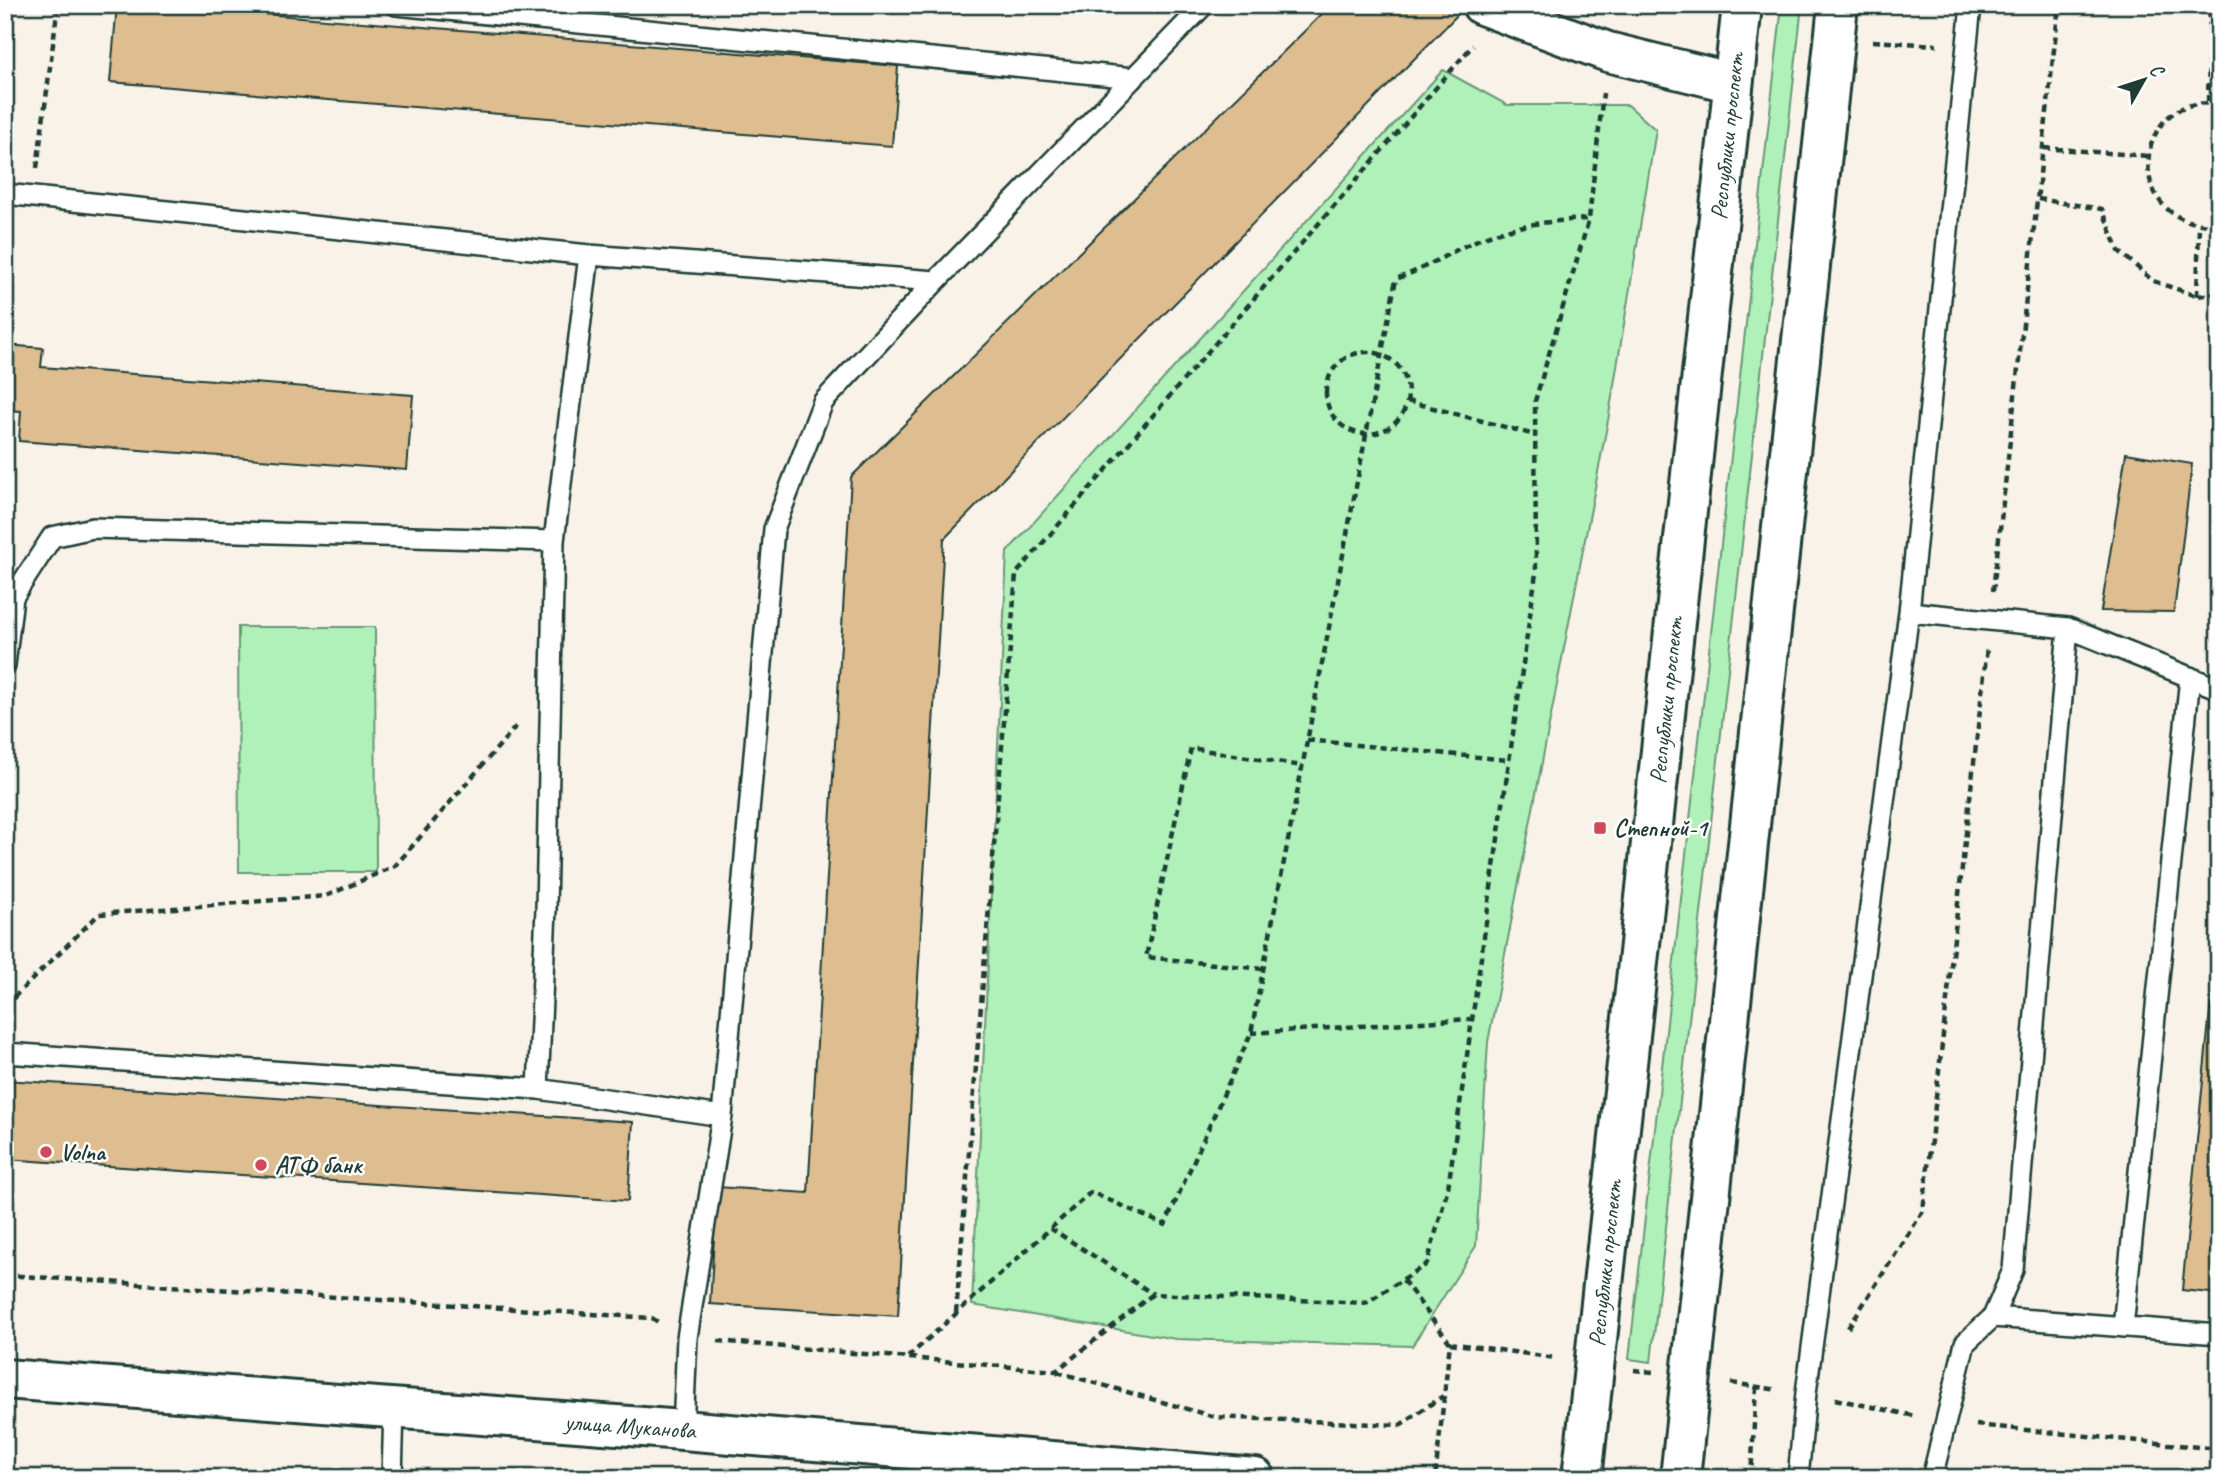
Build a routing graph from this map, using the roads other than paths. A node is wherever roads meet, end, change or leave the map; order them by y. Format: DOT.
graph roads {
  1 [pos="396,5"];
  2 [pos="1204,5"];
  3 [pos="1742,5"];
  4 [pos="1971,5"];
  5 [pos="1492,9"];
  6 [pos="1836,22"];
  7 [pos="1134,78"];
  8 [pos="1733,83"];
  9 [pos="5,194"];
  10 [pos="589,255"];
  11 [pos="936,281"];
  12 [pos="554,541"];
  13 [pos="1909,612"];
  14 [pos="2068,628"];
  15 [pos="5,665"];
  16 [pos="2190,677"];
  17 [pos="2219,689"];
  18 [pos="5,1053"];
  19 [pos="538,1089"];
  20 [pos="722,1116"];
  21 [pos="1993,1317"];
  22 [pos="2123,1327"];
  23 [pos="2219,1334"];
  24 [pos="5,1379"];
  25 [pos="394,1408"];
  26 [pos="683,1430"];
  27 [pos="392,1478"];
  28 [pos="1255,1478"];
  29 [pos="1582,1478"];
  30 [pos="1680,1478"];
  31 [pos="1798,1478"];
  32 [pos="1932,1478"];
  1 -- 7 [label="lane"];
  2 -- 7 [label="lane"];
  3 -- 8 [label="main road, Республики проспект"];
  4 -- 13 [label="lane"];
  5 -- 8 [label="main road"];
  6 -- 30 [label="main road"];
  7 -- 11 [label="lane"];
  8 -- 29 [label="main road, Республики проспект"];
  9 -- 10 [label="lane"];
  10 -- 11 [label="lane"];
  10 -- 12 [label="lane"];
  11 -- 20 [label="lane"];
  12 -- 15 [label="lane"];
  12 -- 19 [label="lane"];
  13 -- 14 [label="lane"];
  13 -- 31 [label="lane"];
  14 -- 16 [label="lane"];
  14 -- 21 [label="lane"];
  16 -- 17 [label="lane"];
  16 -- 22 [label="lane"];
  18 -- 19 [label="lane"];
  19 -- 20 [label="lane"];
  20 -- 26 [label="lane"];
  21 -- 22 [label="lane"];
  21 -- 32 [label="lane"];
  22 -- 23 [label="lane"];
  24 -- 25 [label="main road, улица Муканова"];
  25 -- 26 [label="main road, улица Муканова"];
  25 -- 27 [label="lane"];
  26 -- 28 [label="main road, улица Муканова"];
}
